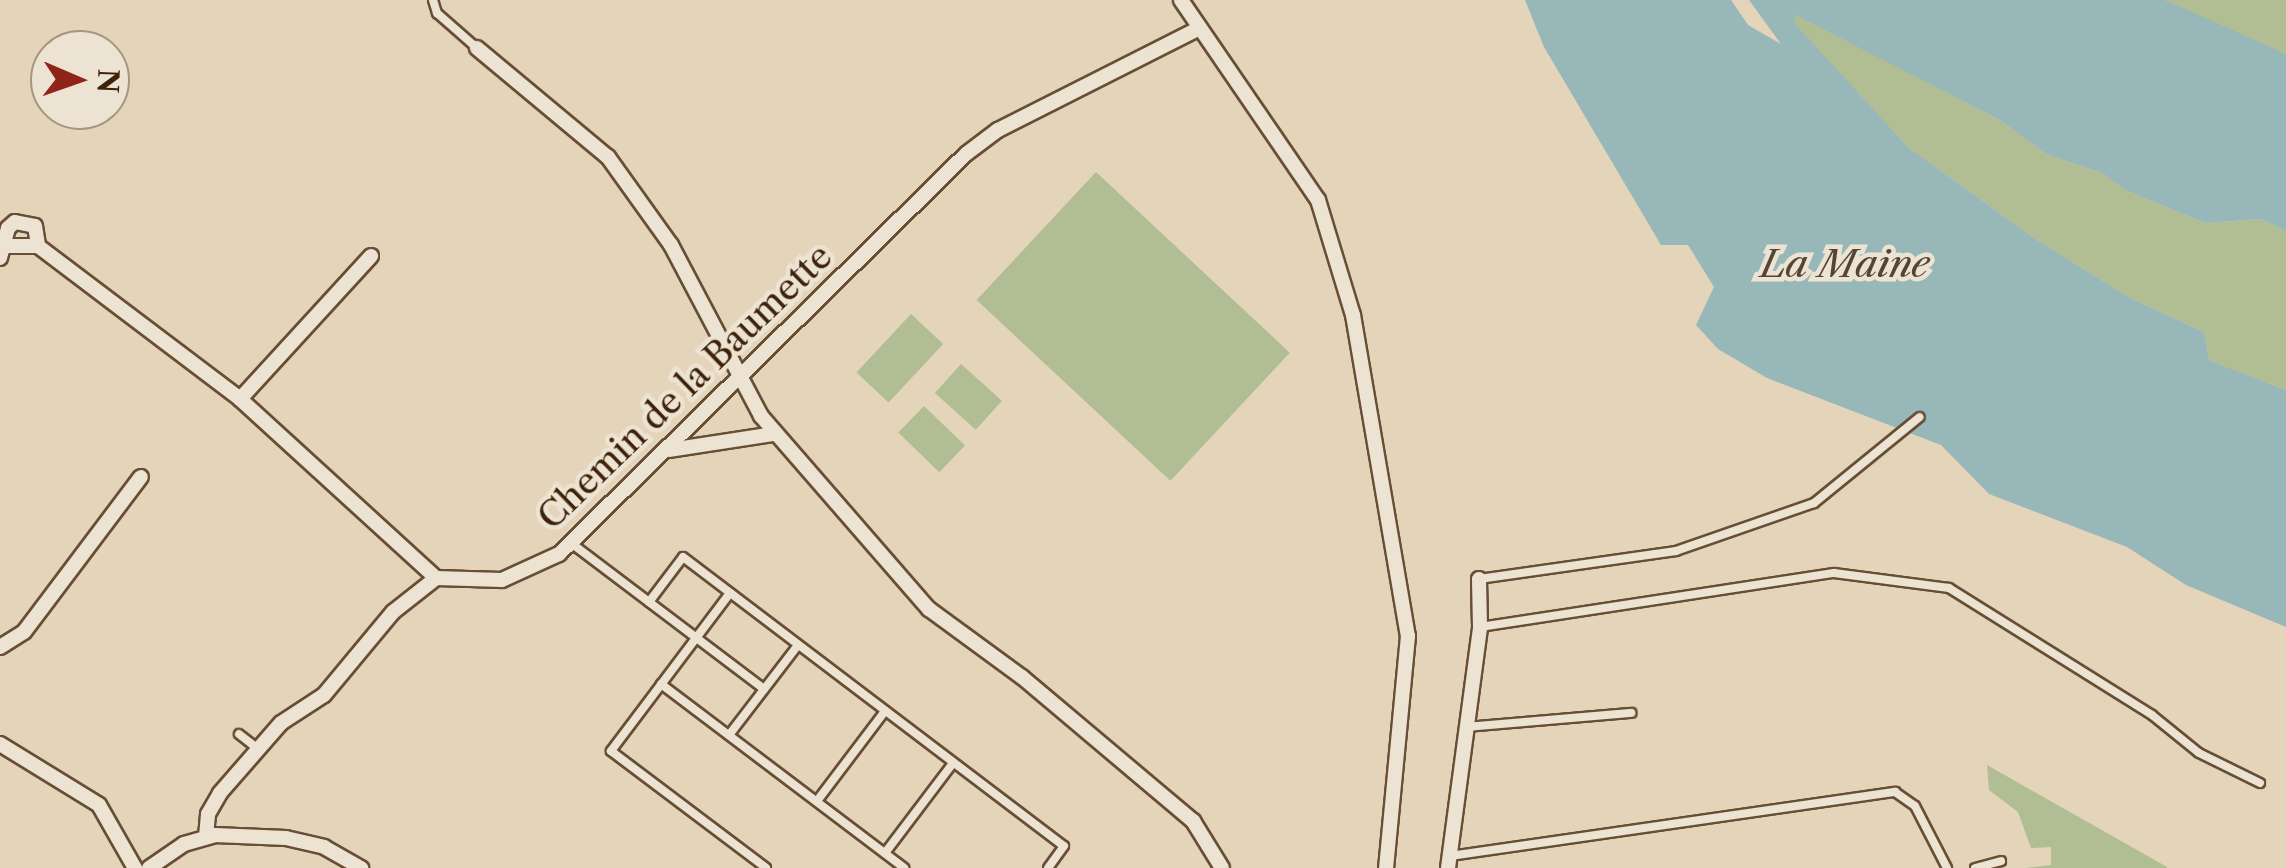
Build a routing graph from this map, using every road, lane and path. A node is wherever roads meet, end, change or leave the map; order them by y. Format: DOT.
graph roads {
  1 [pos="432,0"];
  2 [pos="1182,0"];
  3 [pos="1200,28"];
  4 [pos="476,48"];
  5 [pos="4,225"];
  6 [pos="38,246"];
  7 [pos="4,252"];
  8 [pos="371,256"];
  9 [pos="738,380"];
  10 [pos="240,400"];
  11 [pos="1920,417"];
  12 [pos="774,434"];
  13 [pos="664,452"];
  14 [pos="141,477"];
  15 [pos="570,543"];
  16 [pos="436,578"];
  17 [pos="1479,579"];
  18 [pos="730,593"];
  19 [pos="649,602"];
  20 [pos="1480,627"];
  21 [pos="696,638"];
  22 [pos="798,645"];
  23 [pos="0,647"];
  24 [pos="662,684"];
  25 [pos="764,690"];
  26 [pos="885,711"];
  27 [pos="1631,713"];
  28 [pos="1467,727"];
  29 [pos="238,734"];
  30 [pos="730,736"];
  31 [pos="0,744"];
  32 [pos="258,749"];
  33 [pos="954,763"];
  34 [pos="2260,783"];
  35 [pos="816,802"];
  36 [pos="206,837"];
  37 [pos="885,853"];
  38 [pos="2002,861"];
  39 [pos="1449,862"];
  40 [pos="135,868"];
  41 [pos="149,868"];
  42 [pos="361,868"];
  43 [pos="766,868"];
  44 [pos="904,868"];
  45 [pos="1048,868"];
  46 [pos="1222,868"];
  47 [pos="1386,868"];
  48 [pos="1946,868"];
  49 [pos="1974,868"];
  1 -- 4 [label="lane"];
  2 -- 3 [label="street"];
  3 -- 9 [label="street, Chemin de la Baumette"];
  3 -- 47 [label="street"];
  4 -- 9 [label="street"];
  5 -- 6 [label="street"];
  5 -- 7 [label="street"];
  6 -- 7 [label="street"];
  6 -- 10 [label="street"];
  8 -- 10 [label="street"];
  9 -- 12 [label="street"];
  9 -- 13 [label="street, Chemin de la Baumette"];
  10 -- 16 [label="street"];
  11 -- 17 [label="lane"];
  12 -- 13 [label="street"];
  12 -- 46 [label="street"];
  13 -- 15 [label="street, Chemin de la Baumette"];
  14 -- 23 [label="street"];
  15 -- 16 [label="street, Chemin de la Baumette"];
  15 -- 19 [label="lane"];
  16 -- 32 [label="street"];
  17 -- 20 [label="street"];
  18 -- 19 [label="lane"];
  18 -- 21 [label="lane"];
  18 -- 22 [label="lane"];
  19 -- 21 [label="lane"];
  20 -- 28 [label="street"];
  20 -- 34 [label="lane"];
  21 -- 24 [label="lane"];
  21 -- 25 [label="lane"];
  22 -- 25 [label="lane"];
  22 -- 26 [label="lane"];
  24 -- 30 [label="lane"];
  24 -- 43 [label="lane"];
  25 -- 30 [label="lane"];
  26 -- 33 [label="lane"];
  26 -- 35 [label="lane"];
  27 -- 28 [label="lane"];
  28 -- 39 [label="street"];
  29 -- 32 [label="lane"];
  30 -- 35 [label="lane"];
  31 -- 40 [label="street"];
  32 -- 36 [label="street"];
  33 -- 37 [label="lane"];
  33 -- 45 [label="lane"];
  35 -- 37 [label="lane"];
  36 -- 41 [label="street"];
  36 -- 42 [label="street"];
  37 -- 44 [label="lane"];
  38 -- 49 [label="lane"];
  39 -- 48 [label="lane"];
}
